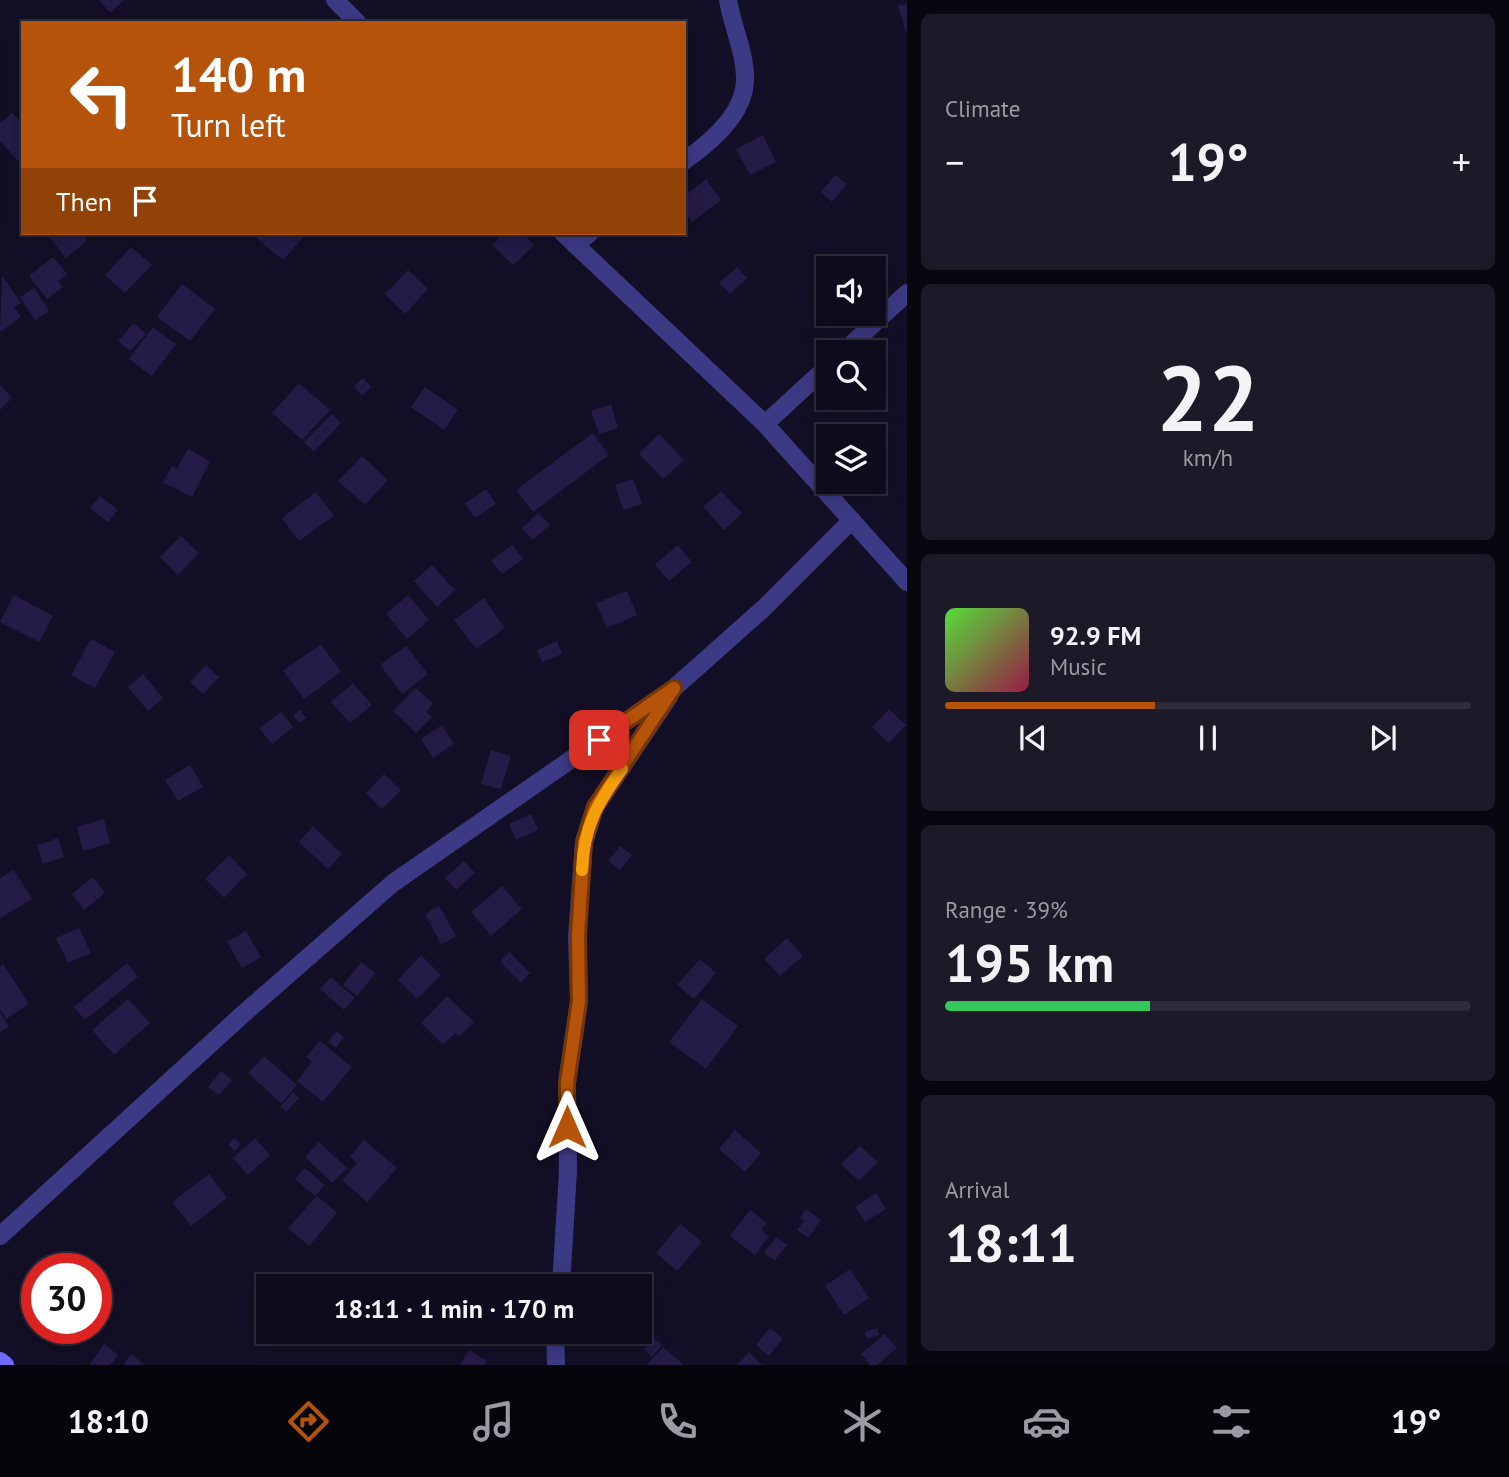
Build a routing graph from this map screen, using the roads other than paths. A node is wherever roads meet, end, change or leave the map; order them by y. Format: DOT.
graph roads {
  1 [pos="335,0"];
  2 [pos="728,0"];
  3 [pos="356,21"];
  4 [pos="686,160"];
  5 [pos="569,239"];
  6 [pos="907,293"];
  7 [pos="856,340"];
  8 [pos="816,377"];
  9 [pos="765,424"];
  10 [pos="852,520"];
  11 [pos="907,582"];
  12 [pos="674,688"];
  13 [pos="0,1237"];
  14 [pos="562,1274"];
  15 [pos="555,1344"];
  16 [pos="0,1361"];
  17 [pos="5,1365"];
  18 [pos="556,1365"];
  1 -- 3 [label="street"];
  2 -- 4 [label="street"];
  5 -- 9 [label="street"];
  6 -- 7 [label="street"];
  8 -- 9 [label="street"];
  9 -- 10 [label="street"];
  10 -- 11 [label="street"];
  10 -- 12 [label="street"];
  12 -- 13 [label="street"];
  12 -- 14 [label="street"];
  15 -- 18 [label="street"];
  16 -- 17 [label="street"];
}
